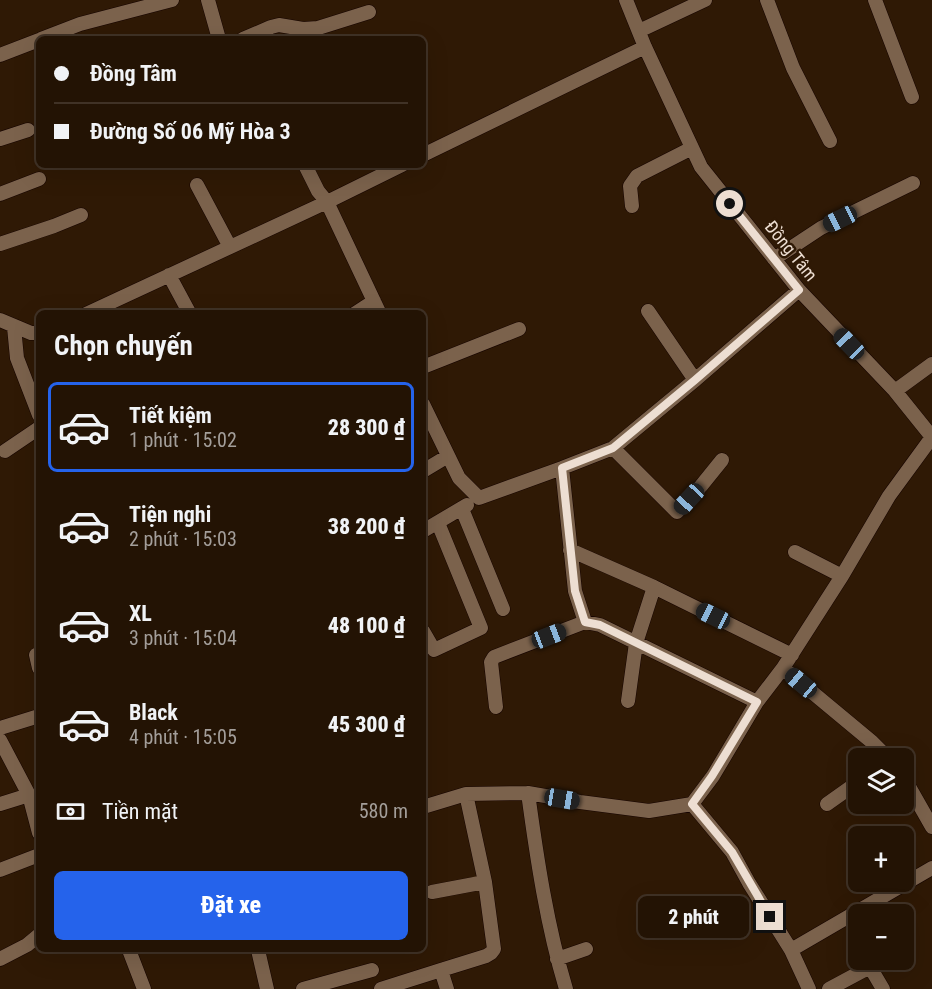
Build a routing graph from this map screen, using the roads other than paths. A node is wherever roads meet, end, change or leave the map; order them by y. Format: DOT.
graph roads {
  1 [pos="172,0"];
  2 [pos="208,0"];
  3 [pos="626,0"];
  4 [pos="705,0"];
  5 [pos="767,0"];
  6 [pos="874,0"];
  7 [pos="369,12"];
  8 [pos="639,31"];
  9 [pos="48,36"];
  10 [pos="218,36"];
  11 [pos="250,36"];
  12 [pos="36,41"];
  13 [pos="645,47"];
  14 [pos="0,55"];
  15 [pos="912,97"];
  16 [pos="28,130"];
  17 [pos="0,139"];
  18 [pos="830,141"];
  19 [pos="692,148"];
  20 [pos="426,154"];
  21 [pos="306,168"];
  22 [pos="396,168"];
  23 [pos="39,179"];
  24 [pos="913,183"];
  25 [pos="197,185"];
  26 [pos="0,194"];
  27 [pos="327,202"];
  28 [pos="632,206"];
  29 [pos="81,214"];
  30 [pos="0,244"];
  31 [pos="230,247"];
  32 [pos="774,259"];
  33 [pos="169,275"];
  34 [pos="799,290"];
  35 [pos="377,307"];
  36 [pos="95,310"];
  37 [pos="188,310"];
  38 [pos="648,311"];
  39 [pos="0,320"];
  40 [pos="14,327"];
  41 [pos="519,329"];
  42 [pos="36,333"];
  43 [pos="932,364"];
  44 [pos="426,366"];
  45 [pos="695,380"];
  46 [pos="895,391"];
  47 [pos="36,407"];
  48 [pos="426,410"];
  49 [pos="36,430"];
  50 [pos="932,437"];
  51 [pos="613,448"];
  52 [pos="5,451"];
  53 [pos="448,456"];
  54 [pos="722,460"];
  55 [pos="562,468"];
  56 [pos="426,469"];
  57 [pos="479,498"];
  58 [pos="462,508"];
  59 [pos="438,523"];
  60 [pos="426,529"];
  61 [pos="570,550"];
  62 [pos="795,552"];
  63 [pos="842,576"];
  64 [pos="654,587"];
  65 [pos="503,609"];
  66 [pos="585,622"];
  67 [pos="426,636"];
  68 [pos="636,643"];
  69 [pos="792,655"];
  70 [pos="783,668"];
  71 [pos="628,701"];
  72 [pos="757,702"];
  73 [pos="496,707"];
  74 [pos="36,717"];
  75 [pos="0,728"];
  76 [pos="0,740"];
  77 [pos="878,748"];
  78 [pos="848,789"];
  79 [pos="528,793"];
  80 [pos="466,794"];
  81 [pos="914,794"];
  82 [pos="29,795"];
  83 [pos="0,804"];
  84 [pos="692,804"];
  85 [pos="827,804"];
  86 [pos="426,806"];
  87 [pos="36,822"];
  88 [pos="932,827"];
  89 [pos="36,856"];
  90 [pos="932,868"];
  91 [pos="0,870"];
  92 [pos="485,882"];
  93 [pos="432,892"];
  94 [pos="36,938"];
  95 [pos="586,949"];
  96 [pos="791,950"];
  97 [pos="130,952"];
  98 [pos="258,952"];
  99 [pos="0,959"];
  100 [pos="557,959"];
  101 [pos="372,970"];
  102 [pos="441,970"];
  103 [pos="144,989"];
  104 [pos="267,989"];
  105 [pos="303,989"];
  106 [pos="381,989"];
  107 [pos="447,989"];
  108 [pos="566,989"];
  109 [pos="809,989"];
  110 [pos="829,989"];
  111 [pos="882,989"];
  1 -- 9 [label="street"];
  2 -- 10 [label="street"];
  3 -- 8 [label="street, Đồng Tâm"];
  4 -- 8 [label="street"];
  5 -- 18 [label="street"];
  6 -- 15 [label="street"];
  7 -- 11 [label="street"];
  8 -- 13 [label="street, Đồng Tâm"];
  12 -- 14 [label="street"];
  13 -- 19 [label="street, Đồng Tâm"];
  13 -- 20 [label="street"];
  16 -- 17 [label="street"];
  19 -- 28 [label="street"];
  19 -- 32 [label="street, Đồng Tâm"];
  21 -- 27 [label="street"];
  22 -- 27 [label="street"];
  23 -- 26 [label="street"];
  24 -- 32 [label="street"];
  25 -- 31 [label="street"];
  27 -- 31 [label="street"];
  27 -- 35 [label="street"];
  29 -- 30 [label="street"];
  31 -- 33 [label="street"];
  32 -- 34 [label="street, Đồng Tâm"];
  33 -- 36 [label="street"];
  33 -- 37 [label="street"];
  34 -- 45 [label="street"];
  34 -- 46 [label="street, Đồng Tâm"];
  38 -- 45 [label="street"];
  39 -- 40 [label="street"];
  40 -- 42 [label="street"];
  40 -- 47 [label="street"];
  41 -- 44 [label="street"];
  43 -- 46 [label="street"];
  45 -- 51 [label="street"];
  46 -- 50 [label="street, Đồng Tâm"];
  48 -- 53 [label="street"];
  49 -- 52 [label="street"];
  50 -- 63 [label="street"];
  51 -- 54 [label="street"];
  51 -- 55 [label="street"];
  53 -- 56 [label="street"];
  53 -- 57 [label="street"];
  55 -- 57 [label="street"];
  55 -- 61 [label="street"];
  57 -- 58 [label="street"];
  58 -- 59 [label="street"];
  58 -- 65 [label="street"];
  59 -- 60 [label="street"];
  59 -- 67 [label="street"];
  61 -- 64 [label="street"];
  61 -- 66 [label="street"];
  62 -- 63 [label="street"];
  63 -- 69 [label="street"];
  64 -- 68 [label="street"];
  64 -- 69 [label="street"];
  66 -- 68 [label="street"];
  66 -- 73 [label="street"];
  68 -- 71 [label="street"];
  68 -- 72 [label="street"];
  69 -- 70 [label="street"];
  70 -- 72 [label="street"];
  70 -- 77 [label="street"];
  72 -- 84 [label="street"];
  74 -- 75 [label="street"];
  76 -- 82 [label="street"];
  78 -- 85 [label="street"];
  79 -- 80 [label="street"];
  79 -- 84 [label="street"];
  79 -- 100 [label="street"];
  80 -- 86 [label="street"];
  80 -- 92 [label="street"];
  81 -- 88 [label="street"];
  82 -- 83 [label="street"];
  82 -- 87 [label="street"];
  84 -- 96 [label="street"];
  89 -- 91 [label="street"];
  90 -- 96 [label="street"];
  92 -- 93 [label="street"];
  92 -- 102 [label="street"];
  94 -- 99 [label="street"];
  95 -- 100 [label="street"];
  96 -- 109 [label="street"];
  97 -- 103 [label="street"];
  98 -- 104 [label="street"];
  100 -- 108 [label="street"];
  101 -- 105 [label="street"];
  102 -- 106 [label="street"];
  102 -- 107 [label="street"];
  110 -- 111 [label="street"];
}
